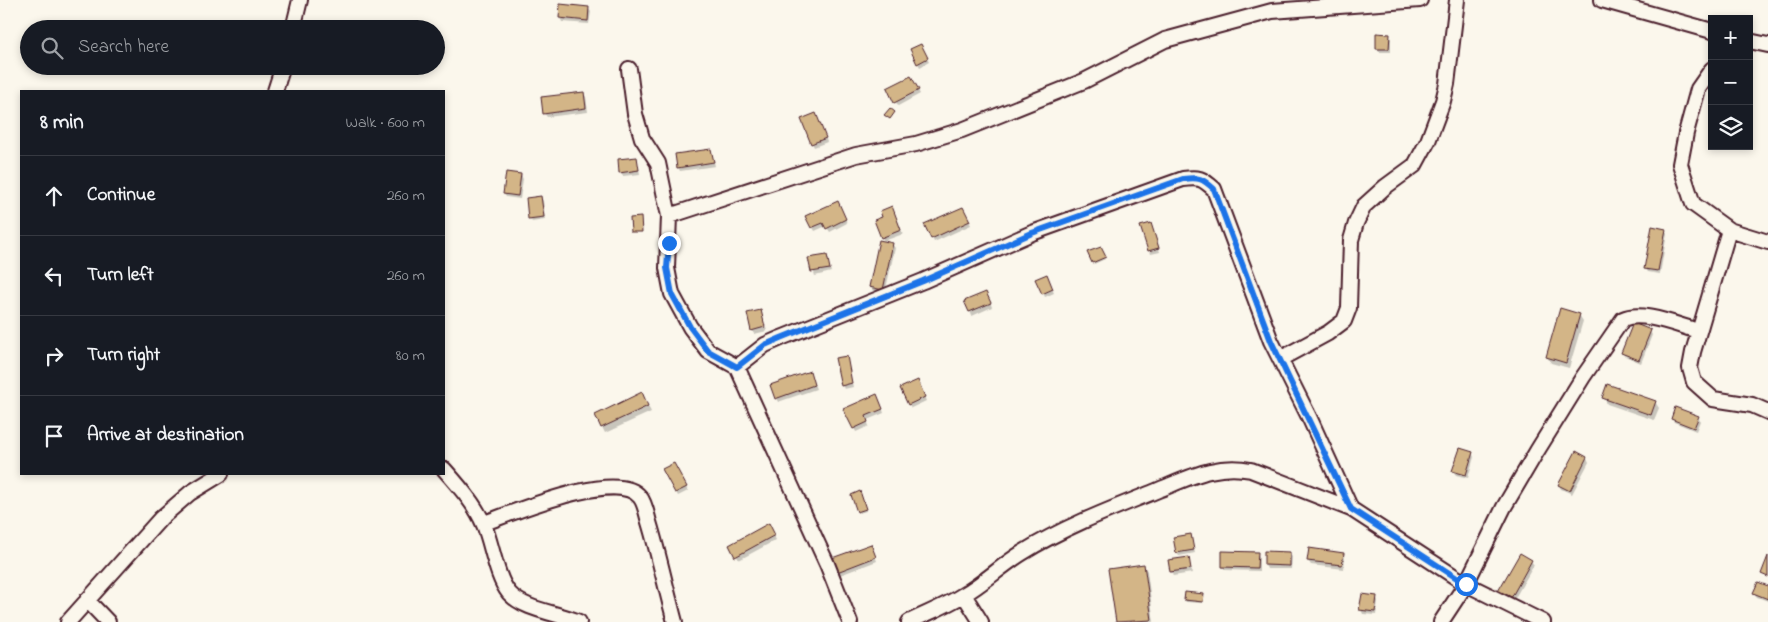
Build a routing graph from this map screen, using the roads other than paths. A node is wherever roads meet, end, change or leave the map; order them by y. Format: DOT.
graph roads {
  1 [pos="300,0"];
  2 [pos="1420,0"];
  3 [pos="1457,0"];
  4 [pos="1602,0"];
  5 [pos="1271,6"];
  6 [pos="295,20"];
  7 [pos="1708,30"];
  8 [pos="1753,42"];
  9 [pos="1768,45"];
  10 [pos="630,69"];
  11 [pos="280,75"];
  12 [pos="1708,75"];
  13 [pos="275,90"];
  14 [pos="669,216"];
  15 [pos="1729,230"];
  16 [pos="1768,242"];
  17 [pos="1699,332"];
  18 [pos="1280,359"];
  19 [pos="737,367"];
  20 [pos="1768,412"];
  21 [pos="445,470"];
  22 [pos="219,475"];
  23 [pos="1351,509"];
  24 [pos="484,524"];
  25 [pos="1466,584"];
  26 [pos="964,595"];
  27 [pos="87,600"];
  28 [pos="68,622"];
  29 [pos="108,622"];
  30 [pos="579,622"];
  31 [pos="676,622"];
  32 [pos="850,622"];
  33 [pos="909,622"];
  34 [pos="981,622"];
  35 [pos="1441,622"];
  36 [pos="1543,622"];
  1 -- 6 [label="street"];
  2 -- 5 [label="street"];
  3 -- 18 [label="street"];
  4 -- 7 [label="street"];
  5 -- 14 [label="street"];
  8 -- 9 [label="street"];
  10 -- 14 [label="street"];
  11 -- 13 [label="street"];
  12 -- 15 [label="street"];
  14 -- 19 [label="street"];
  15 -- 16 [label="street"];
  15 -- 17 [label="street"];
  17 -- 20 [label="street"];
  17 -- 25 [label="street"];
  18 -- 19 [label="street"];
  18 -- 23 [label="street"];
  19 -- 32 [label="street"];
  21 -- 24 [label="street"];
  22 -- 27 [label="street"];
  23 -- 25 [label="street"];
  23 -- 26 [label="street"];
  24 -- 30 [label="street"];
  24 -- 31 [label="street"];
  25 -- 35 [label="street"];
  25 -- 36 [label="street"];
  26 -- 33 [label="street"];
  26 -- 34 [label="street"];
  27 -- 28 [label="street"];
  27 -- 29 [label="street"];
}
